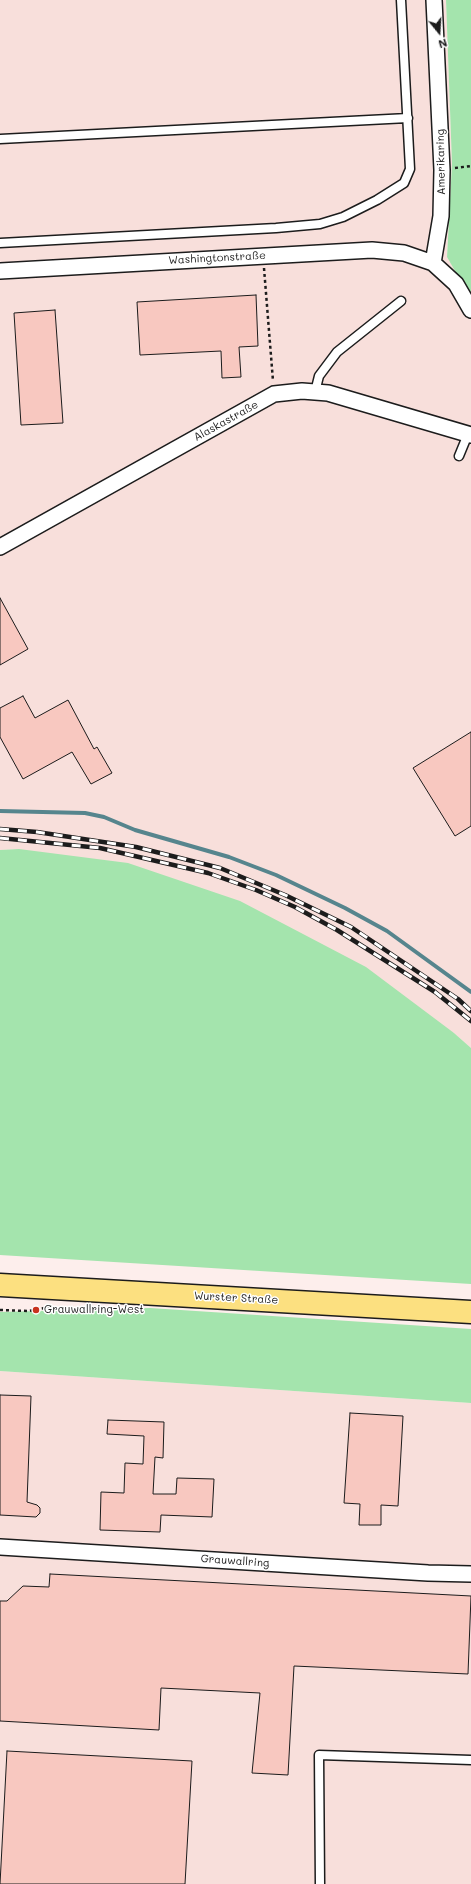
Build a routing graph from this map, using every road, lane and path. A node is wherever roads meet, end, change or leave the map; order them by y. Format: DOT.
graph roads {
  1 [pos="401,0"];
  2 [pos="434,0"];
  3 [pos="408,118"];
  4 [pos="0,139"];
  5 [pos="0,243"];
  6 [pos="263,256"];
  7 [pos="433,263"];
  8 [pos="0,271"];
  9 [pos="400,301"];
  10 [pos="471,310"];
  11 [pos="316,392"];
  12 [pos="274,394"];
  13 [pos="470,435"];
  14 [pos="459,456"];
  15 [pos="0,547"];
  16 [pos="0,1285"];
  17 [pos="471,1312"];
  18 [pos="0,1547"];
  19 [pos="471,1574"];
  20 [pos="471,1760"];
  21 [pos="320,1884"];
  1 -- 3 [label="lane"];
  2 -- 7 [label="street, Amerikaring"];
  3 -- 4 [label="lane"];
  3 -- 5 [label="lane"];
  6 -- 7 [label="street, Washingtonstraße"];
  6 -- 8 [label="street, Washingtonstraße"];
  6 -- 12 [label="path"];
  7 -- 10 [label="street"];
  9 -- 11 [label="lane"];
  11 -- 12 [label="street, Alaskastraße"];
  11 -- 13 [label="street, Alaskastraße"];
  12 -- 15 [label="street, Alaskastraße"];
  13 -- 14 [label="lane"];
  16 -- 17 [label="main road, Wurster Straße"];
  18 -- 19 [label="street, Grauwallring"];
  20 -- 21 [label="lane"];
}
